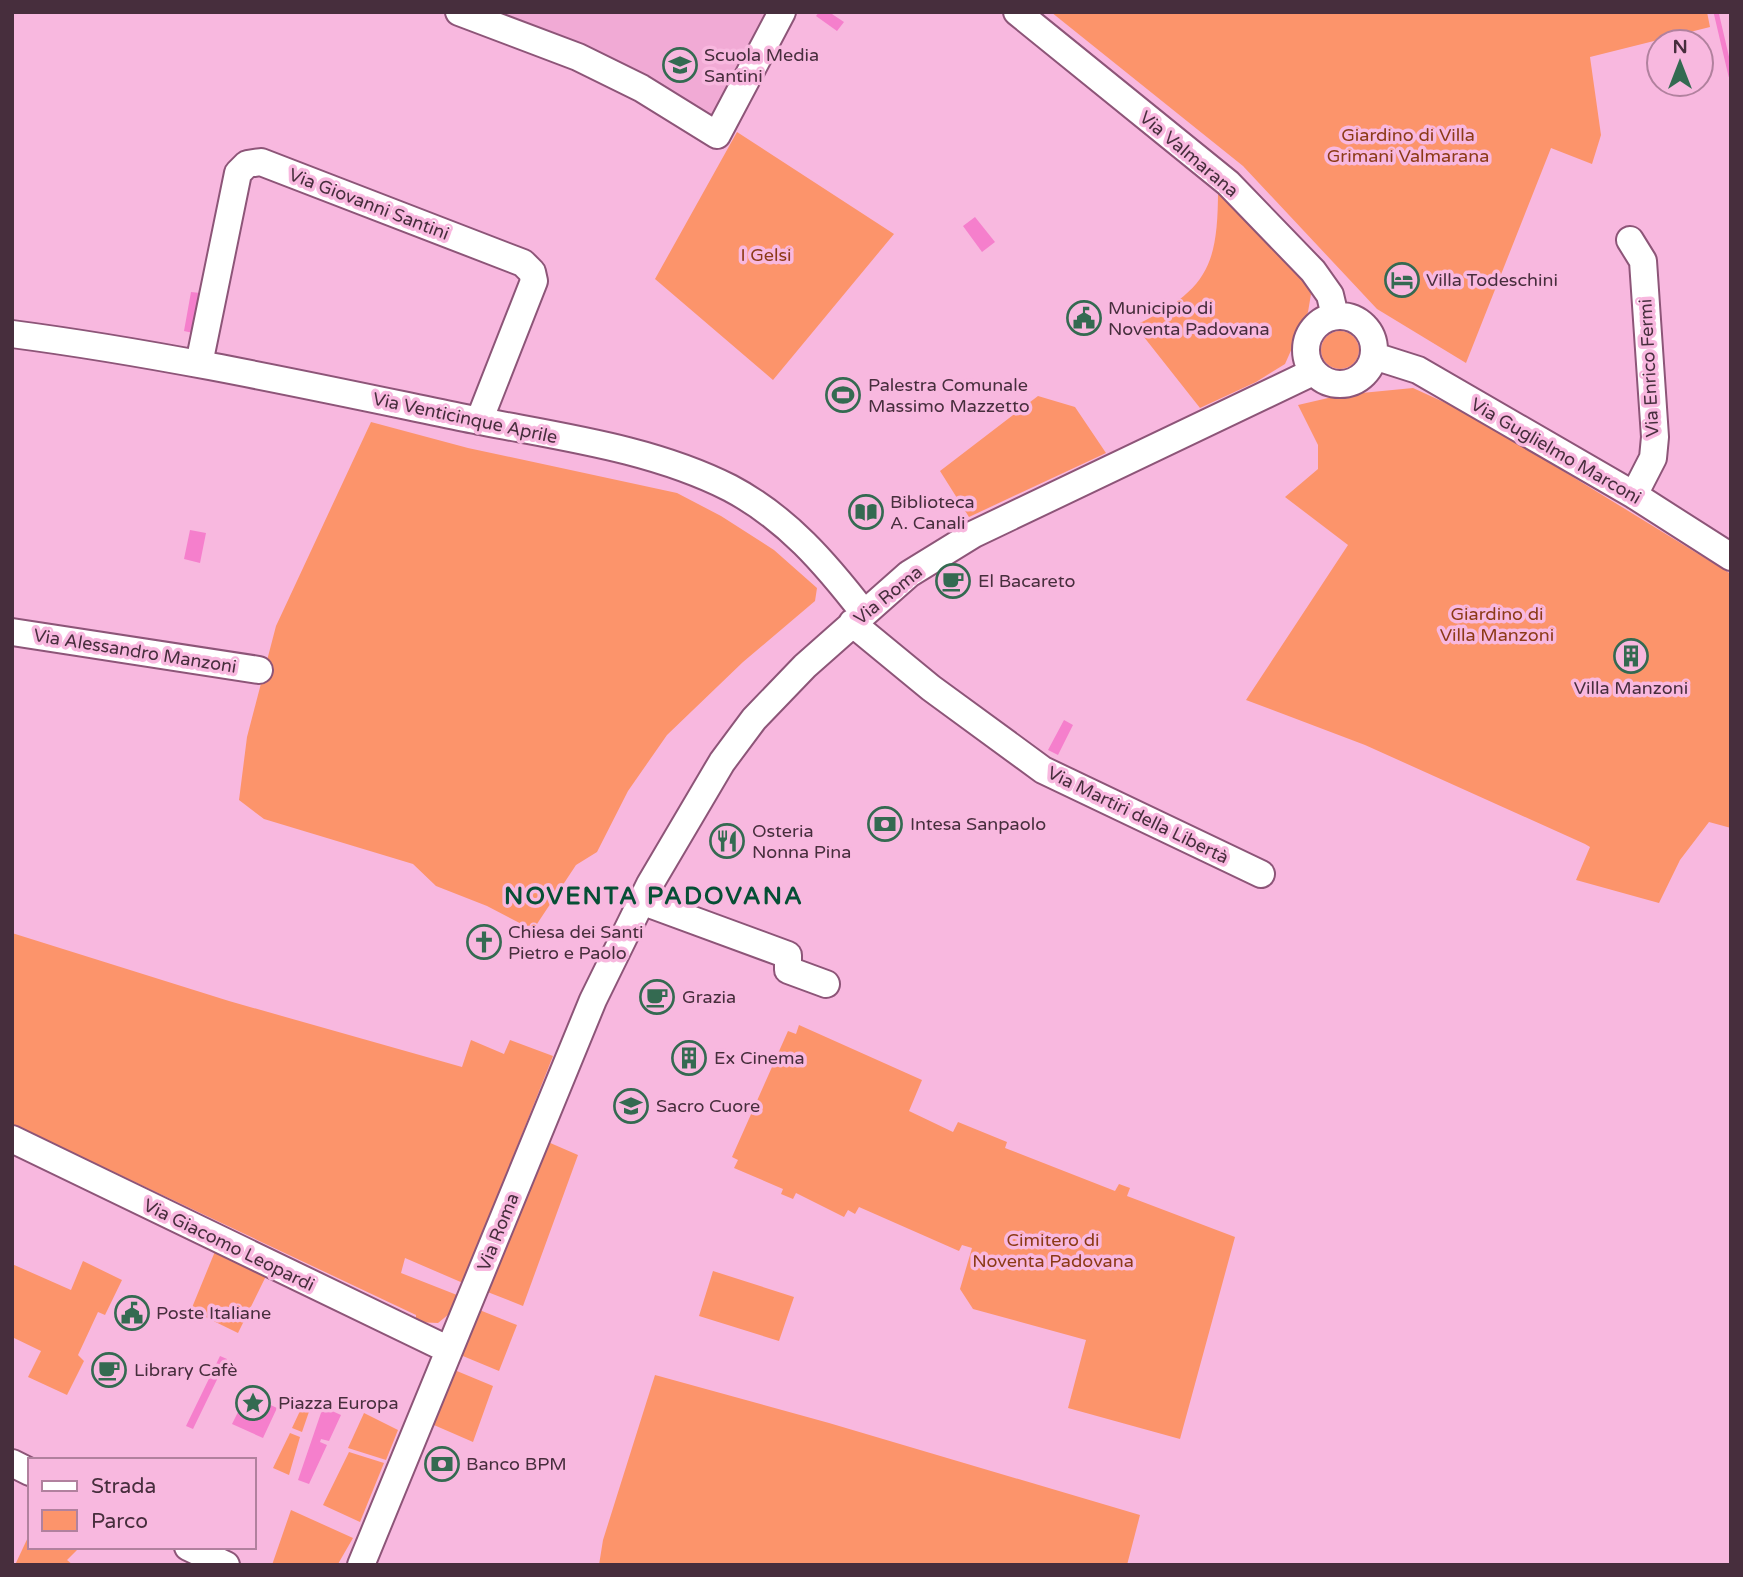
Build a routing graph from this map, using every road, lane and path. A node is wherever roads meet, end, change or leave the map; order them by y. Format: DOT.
graph roads {
  1 [pos="459,12"];
  2 [pos="782,12"];
  3 [pos="1017,12"];
  4 [pos="1630,240"];
  5 [pos="1335,316"];
  6 [pos="12,334"];
  7 [pos="1374,356"];
  8 [pos="199,363"];
  9 [pos="1313,372"];
  10 [pos="479,421"];
  11 [pos="1634,495"];
  12 [pos="1731,558"];
  13 [pos="858,618"];
  14 [pos="12,632"];
  15 [pos="258,670"];
  16 [pos="1261,874"];
  17 [pos="641,901"];
  18 [pos="825,984"];
  19 [pos="12,1139"];
  20 [pos="447,1349"];
  21 [pos="12,1463"];
  22 [pos="28,1471"];
  23 [pos="192,1549"];
  24 [pos="226,1565"];
  25 [pos="360,1565"];
  1 -- 2 [label="street"];
  3 -- 5 [label="street, Via Valmarana"];
  4 -- 11 [label="street, Via Enrico Fermi"];
  5 -- 7 [label="street"];
  5 -- 9 [label="street"];
  6 -- 8 [label="street, Via Venticinque Aprile"];
  7 -- 9 [label="street"];
  7 -- 11 [label="street, Via Guglielmo Marconi"];
  8 -- 10 [label="street, Via Venticinque Aprile"];
  8 -- 10 [label="street, Via Giovanni Santini"];
  9 -- 13 [label="street, Via Roma"];
  10 -- 13 [label="street, Via Venticinque Aprile"];
  11 -- 12 [label="street, Via Guglielmo Marconi"];
  13 -- 16 [label="street, Via Martiri della Libertà"];
  13 -- 17 [label="street, Via Roma"];
  14 -- 15 [label="street, Via Alessandro Manzoni"];
  17 -- 18 [label="street"];
  17 -- 20 [label="street, Via Roma"];
  19 -- 20 [label="street, Via Giacomo Leopardi"];
  20 -- 25 [label="street, Via Roma"];
  21 -- 22 [label="street"];
  23 -- 24 [label="street"];
}
